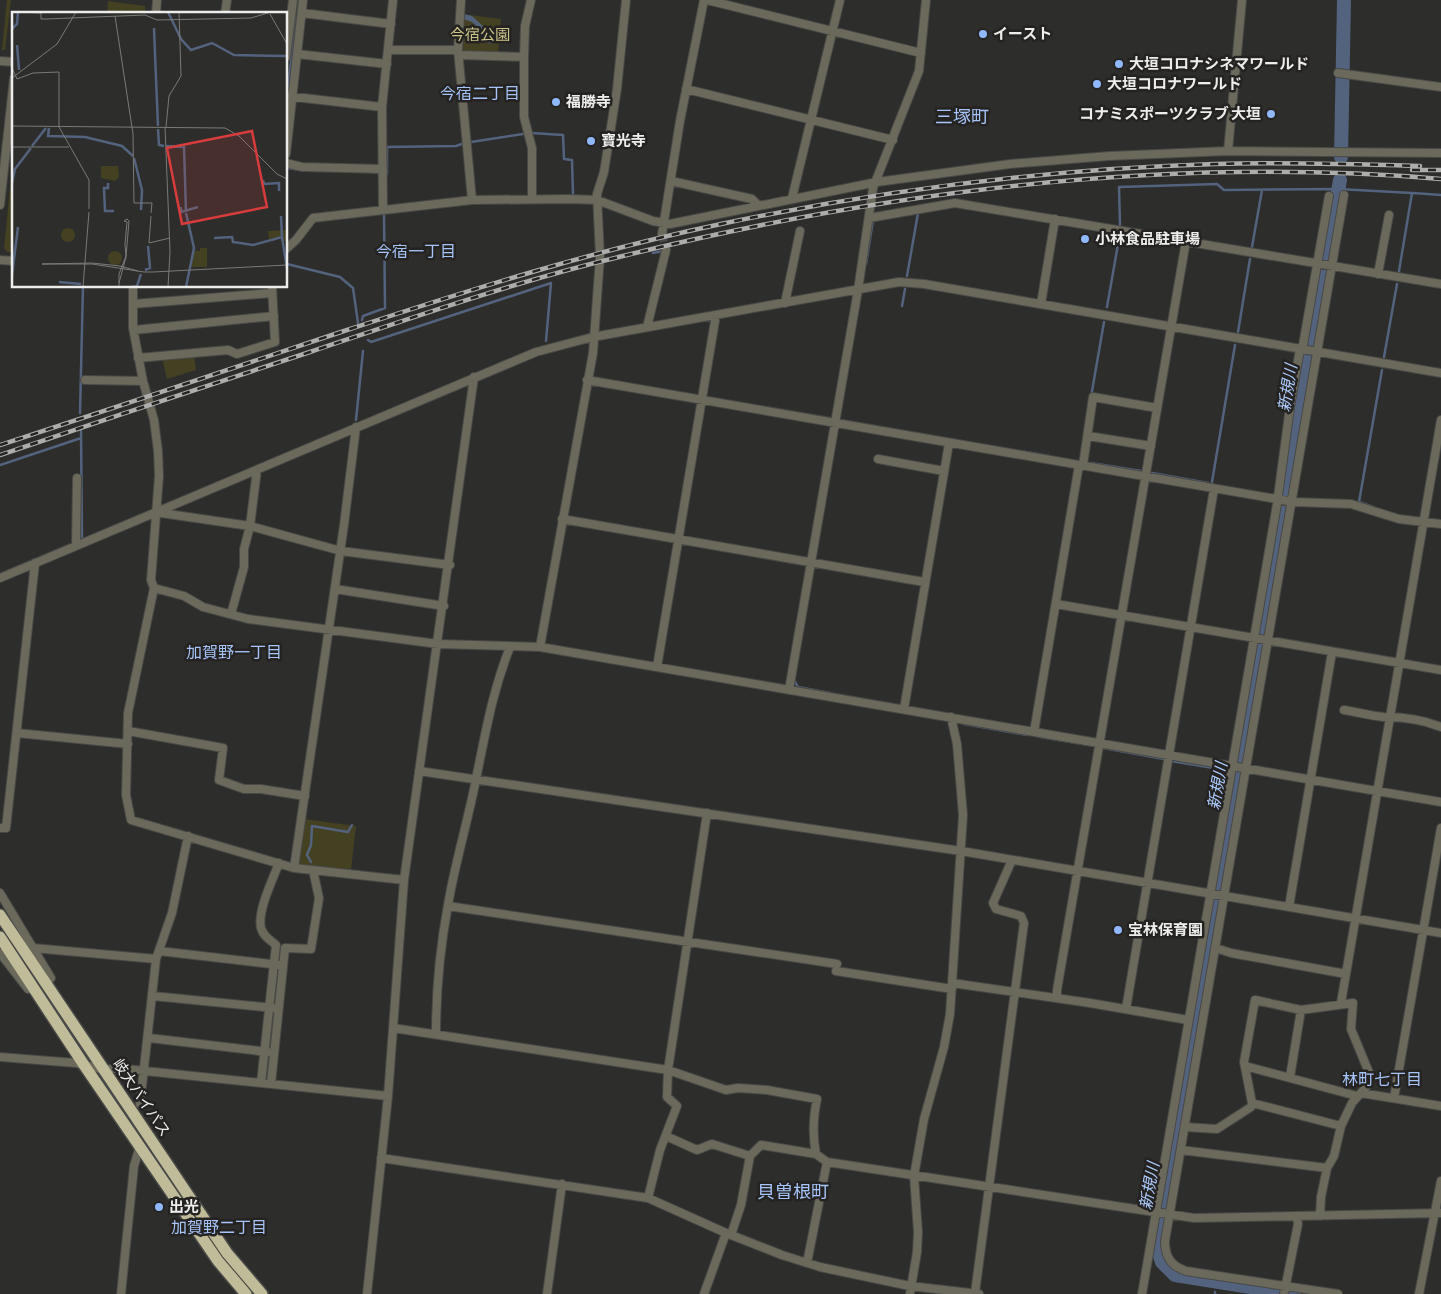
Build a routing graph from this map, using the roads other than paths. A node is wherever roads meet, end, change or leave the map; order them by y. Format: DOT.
graph roads {
  1 [pos="292,0"];
  2 [pos="303,0"];
  3 [pos="393,0"];
  4 [pos="462,0"];
  5 [pos="531,0"];
  6 [pos="626,0"];
  7 [pos="705,0"];
  8 [pos="840,0"];
  9 [pos="926,0"];
  10 [pos="1242,0"];
  11 [pos="302,13"];
  12 [pos="391,24"];
  13 [pos="832,31"];
  14 [pos="288,38"];
  15 [pos="388,50"];
  16 [pos="458,53"];
  17 [pos="921,53"];
  18 [pos="297,54"];
  19 [pos="524,56"];
  20 [pos="387,64"];
  21 [pos="1338,73"];
  22 [pos="1441,87"];
  23 [pos="686,89"];
  24 [pos="12,96"];
  25 [pos="289,97"];
  26 [pos="382,107"];
  27 [pos="288,116"];
  28 [pos="810,120"];
  29 [pos="893,140"];
  30 [pos="1228,151"];
  31 [pos="1441,153"];
  32 [pos="288,164"];
  33 [pos="383,169"];
  34 [pos="672,180"];
  35 [pos="877,182"];
  36 [pos="1344,195"];
  37 [pos="1329,196"];
  38 [pos="532,198"];
  39 [pos="792,198"];
  40 [pos="472,200"];
  41 [pos="597,200"];
  42 [pos="0,205"];
  43 [pos="758,205"];
  44 [pos="383,209"];
  45 [pos="1389,215"];
  46 [pos="869,218"];
  47 [pos="1055,220"];
  48 [pos="665,223"];
  49 [pos="800,231"];
  50 [pos="662,234"];
  51 [pos="1186,241"];
  52 [pos="288,247"];
  53 [pos="666,250"];
  54 [pos="1318,264"];
  55 [pos="1331,266"];
  56 [pos="1378,274"];
  57 [pos="1441,284"];
  58 [pos="133,288"];
  59 [pos="272,289"];
  60 [pos="858,290"];
  61 [pos="785,303"];
  62 [pos="133,304"];
  63 [pos="1041,304"];
  64 [pos="716,314"];
  65 [pos="274,316"];
  66 [pos="647,327"];
  67 [pos="1171,327"];
  68 [pos="134,330"];
  69 [pos="594,337"];
  70 [pos="1302,350"];
  71 [pos="1316,352"];
  72 [pos="138,358"];
  73 [pos="1441,373"];
  74 [pos="474,377"];
  75 [pos="85,380"];
  76 [pos="587,380"];
  77 [pos="142,382"];
  78 [pos="702,401"];
  79 [pos="1157,408"];
  80 [pos="1441,420"];
  81 [pos="835,423"];
  82 [pos="356,427"];
  83 [pos="1088,436"];
  84 [pos="949,443"];
  85 [pos="1151,446"];
  86 [pos="878,459"];
  87 [pos="1081,465"];
  88 [pos="257,470"];
  89 [pos="944,471"];
  90 [pos="1146,476"];
  91 [pos="77,478"];
  92 [pos="1214,488"];
  93 [pos="1278,498"];
  94 [pos="1291,501"];
  95 [pos="157,513"];
  96 [pos="562,519"];
  97 [pos="1424,521"];
  98 [pos="1441,524"];
  99 [pos="250,526"];
  100 [pos="678,540"];
  101 [pos="76,546"];
  102 [pos="341,551"];
  103 [pos="810,562"];
  104 [pos="35,563"];
  105 [pos="450,565"];
  106 [pos="0,578"];
  107 [pos="924,582"];
  108 [pos="154,588"];
  109 [pos="335,590"];
  110 [pos="1056,604"];
  111 [pos="444,606"];
  112 [pos="231,614"];
  113 [pos="1121,616"];
  114 [pos="1190,628"];
  115 [pos="329,630"];
  116 [pos="1255,638"];
  117 [pos="1268,641"];
  118 [pos="438,644"];
  119 [pos="510,647"];
  120 [pos="540,647"];
  121 [pos="1332,652"];
  122 [pos="1399,663"];
  123 [pos="657,667"];
  124 [pos="1441,670"];
  125 [pos="789,690"];
  126 [pos="904,709"];
  127 [pos="1344,710"];
  128 [pos="1390,716"];
  129 [pos="950,717"];
  130 [pos="1441,727"];
  131 [pos="128,731"];
  132 [pos="1034,732"];
  133 [pos="17,733"];
  134 [pos="1100,743"];
  135 [pos="128,744"];
  136 [pos="1168,756"];
  137 [pos="1246,768"];
  138 [pos="1232,769"];
  139 [pos="419,771"];
  140 [pos="476,779"];
  141 [pos="1309,779"];
  142 [pos="1377,790"];
  143 [pos="305,796"];
  144 [pos="1441,802"];
  145 [pos="707,813"];
  146 [pos="0,828"];
  147 [pos="1441,828"];
  148 [pos="188,836"];
  149 [pos="961,851"];
  150 [pos="1012,860"];
  151 [pos="279,863"];
  152 [pos="294,868"];
  153 [pos="313,870"];
  154 [pos="1078,872"];
  155 [pos="404,880"];
  156 [pos="1146,884"];
  157 [pos="0,893"];
  158 [pos="1211,894"];
  159 [pos="1224,896"];
  160 [pos="448,906"];
  161 [pos="1289,907"];
  162 [pos="0,915"];
  163 [pos="1356,918"];
  164 [pos="1424,930"];
  165 [pos="1441,933"];
  166 [pos="0,936"];
  167 [pos="688,941"];
  168 [pos="33,948"];
  169 [pos="1216,948"];
  170 [pos="0,953"];
  171 [pos="158,955"];
  172 [pos="274,964"];
  173 [pos="284,965"];
  174 [pos="1346,974"];
  175 [pos="46,984"];
  176 [pos="952,986"];
  177 [pos="36,990"];
  178 [pos="1015,992"];
  179 [pos="153,996"];
  180 [pos="1057,998"];
  181 [pos="1341,1003"];
  182 [pos="270,1007"];
  183 [pos="279,1008"];
  184 [pos="1126,1009"];
  185 [pos="1301,1010"];
  186 [pos="1188,1020"];
  187 [pos="393,1028"];
  188 [pos="436,1034"];
  189 [pos="148,1038"];
  190 [pos="264,1051"];
  191 [pos="275,1052"];
  192 [pos="0,1057"];
  193 [pos="84,1065"];
  194 [pos="1245,1066"];
  195 [pos="105,1070"];
  196 [pos="668,1070"];
  197 [pos="145,1071"];
  198 [pos="1290,1077"];
  199 [pos="261,1083"];
  200 [pos="271,1084"];
  201 [pos="1359,1095"];
  202 [pos="388,1096"];
  203 [pos="1394,1098"];
  204 [pos="1252,1103"];
  205 [pos="140,1104"];
  206 [pos="1441,1106"];
  207 [pos="1342,1126"];
  208 [pos="1185,1127"];
  209 [pos="666,1136"];
  210 [pos="140,1146"];
  211 [pos="1181,1150"];
  212 [pos="816,1154"];
  213 [pos="750,1156"];
  214 [pos="381,1158"];
  215 [pos="827,1162"];
  216 [pos="1327,1168"];
  217 [pos="914,1176"];
  218 [pos="1441,1180"];
  219 [pos="562,1184"];
  220 [pos="990,1186"];
  221 [pos="648,1198"];
  222 [pos="1163,1213"];
  223 [pos="1438,1213"];
  224 [pos="1320,1216"];
  225 [pos="1297,1217"];
  226 [pos="729,1234"];
  227 [pos="807,1263"];
  228 [pos="910,1290"];
  229 [pos="1284,1290"];
  230 [pos="121,1294"];
  231 [pos="246,1294"];
  232 [pos="262,1294"];
  233 [pos="367,1294"];
  234 [pos="547,1294"];
  235 [pos="704,1294"];
  236 [pos="977,1294"];
  237 [pos="1142,1294"];
  238 [pos="1338,1294"];
  239 [pos="1419,1294"];
  1 -- 14 [label="street"];
  2 -- 11 [label="street"];
  3 -- 12 [label="street"];
  4 -- 16 [label="street"];
  5 -- 19 [label="street"];
  6 -- 41 [label="street"];
  7 -- 13 [label="street"];
  7 -- 23 [label="street"];
  8 -- 13 [label="street"];
  9 -- 17 [label="street"];
  10 -- 30 [label="street"];
  11 -- 12 [label="street"];
  11 -- 18 [label="street"];
  12 -- 15 [label="street"];
  13 -- 17 [label="street"];
  13 -- 28 [label="street"];
  15 -- 16 [label="street"];
  15 -- 20 [label="street"];
  16 -- 19 [label="street"];
  16 -- 40 [label="street"];
  17 -- 29 [label="street"];
  18 -- 20 [label="street"];
  18 -- 25 [label="street"];
  19 -- 38 [label="street"];
  20 -- 26 [label="street"];
  21 -- 22 [label="street"];
  23 -- 28 [label="street"];
  23 -- 34 [label="street"];
  24 -- 42 [label="street"];
  25 -- 26 [label="street"];
  25 -- 27 [label="street"];
  26 -- 33 [label="street"];
  28 -- 29 [label="street"];
  28 -- 39 [label="street"];
  29 -- 35 [label="street"];
  30 -- 31 [label="street"];
  30 -- 35 [label="street"];
  32 -- 33 [label="street"];
  33 -- 44 [label="street"];
  34 -- 43 [label="street"];
  34 -- 48 [label="street"];
  35 -- 39 [label="street"];
  35 -- 46 [label="street"];
  36 -- 55 [label="street"];
  37 -- 54 [label="street"];
  38 -- 40 [label="street"];
  38 -- 41 [label="street"];
  39 -- 43 [label="street"];
  40 -- 44 [label="street"];
  41 -- 48 [label="street"];
  41 -- 69 [label="street"];
  43 -- 48 [label="street"];
  44 -- 52 [label="street"];
  45 -- 56 [label="street"];
  46 -- 47 [label="street"];
  46 -- 60 [label="street"];
  47 -- 51 [label="street"];
  47 -- 63 [label="street"];
  48 -- 50 [label="street"];
  49 -- 61 [label="street"];
  51 -- 54 [label="street"];
  51 -- 67 [label="street"];
  53 -- 66 [label="street"];
  54 -- 55 [label="street"];
  54 -- 70 [label="street"];
  55 -- 56 [label="street"];
  55 -- 71 [label="street"];
  56 -- 57 [label="street"];
  58 -- 62 [label="street"];
  59 -- 62 [label="street"];
  59 -- 65 [label="street"];
  60 -- 61 [label="street"];
  60 -- 63 [label="street"];
  60 -- 81 [label="street"];
  61 -- 64 [label="street"];
  62 -- 68 [label="street"];
  63 -- 67 [label="street"];
  64 -- 66 [label="street"];
  64 -- 78 [label="street"];
  65 -- 68 [label="street"];
  65 -- 72 [label="street"];
  66 -- 69 [label="street"];
  67 -- 70 [label="street"];
  67 -- 79 [label="street"];
  68 -- 72 [label="street"];
  69 -- 74 [label="street"];
  69 -- 76 [label="street"];
  70 -- 71 [label="street"];
  70 -- 93 [label="street"];
  71 -- 73 [label="street"];
  71 -- 94 [label="street"];
  72 -- 77 [label="street"];
  74 -- 82 [label="street"];
  74 -- 105 [label="street"];
  75 -- 77 [label="street"];
  76 -- 78 [label="street"];
  76 -- 96 [label="street"];
  77 -- 95 [label="street"];
  78 -- 81 [label="street"];
  78 -- 100 [label="street"];
  79 -- 83 [label="street"];
  79 -- 85 [label="street"];
  80 -- 97 [label="street"];
  81 -- 84 [label="street"];
  81 -- 103 [label="street"];
  82 -- 88 [label="street"];
  82 -- 102 [label="street"];
  83 -- 85 [label="street"];
  83 -- 87 [label="street"];
  84 -- 87 [label="street"];
  84 -- 89 [label="street"];
  85 -- 90 [label="street"];
  86 -- 89 [label="street"];
  87 -- 90 [label="street"];
  87 -- 110 [label="street"];
  88 -- 95 [label="street"];
  88 -- 99 [label="street"];
  89 -- 107 [label="street"];
  90 -- 92 [label="street"];
  90 -- 113 [label="street"];
  91 -- 101 [label="street"];
  92 -- 93 [label="street"];
  92 -- 114 [label="street"];
  93 -- 94 [label="street"];
  93 -- 116 [label="street"];
  94 -- 97 [label="street"];
  94 -- 117 [label="street"];
  95 -- 99 [label="street"];
  95 -- 101 [label="street"];
  95 -- 108 [label="street"];
  96 -- 100 [label="street"];
  96 -- 120 [label="street"];
  97 -- 98 [label="street"];
  97 -- 122 [label="street"];
  99 -- 102 [label="street"];
  99 -- 112 [label="street"];
  100 -- 103 [label="street"];
  100 -- 123 [label="street"];
  101 -- 104 [label="street"];
  102 -- 105 [label="street"];
  102 -- 109 [label="street"];
  103 -- 107 [label="street"];
  103 -- 125 [label="street"];
  104 -- 106 [label="street"];
  104 -- 133 [label="street"];
  105 -- 111 [label="street"];
  107 -- 126 [label="street"];
  108 -- 112 [label="street"];
  108 -- 131 [label="street"];
  109 -- 111 [label="street"];
  109 -- 115 [label="street"];
  110 -- 113 [label="street"];
  110 -- 132 [label="street"];
  111 -- 118 [label="street"];
  112 -- 115 [label="street"];
  113 -- 114 [label="street"];
  113 -- 134 [label="street"];
  114 -- 116 [label="street"];
  114 -- 136 [label="street"];
  115 -- 118 [label="street"];
  115 -- 143 [label="street"];
  116 -- 117 [label="street"];
  116 -- 138 [label="street"];
  117 -- 121 [label="street"];
  117 -- 137 [label="street"];
  118 -- 119 [label="street"];
  118 -- 139 [label="street"];
  119 -- 120 [label="street"];
  119 -- 140 [label="street"];
  120 -- 123 [label="street"];
  121 -- 122 [label="street"];
  121 -- 141 [label="street"];
  122 -- 124 [label="street"];
  122 -- 128 [label="street"];
  123 -- 125 [label="street"];
  125 -- 126 [label="street"];
  126 -- 129 [label="street"];
  127 -- 128 [label="street"];
  128 -- 130 [label="street"];
  128 -- 142 [label="street"];
  129 -- 132 [label="street"];
  129 -- 149 [label="street"];
  131 -- 135 [label="street"];
  131 -- 143 [label="street"];
  132 -- 134 [label="street"];
  133 -- 135 [label="street"];
  133 -- 146 [label="street"];
  134 -- 136 [label="street"];
  134 -- 154 [label="street"];
  135 -- 148 [label="street"];
  136 -- 138 [label="street"];
  136 -- 156 [label="street"];
  137 -- 138 [label="street"];
  137 -- 141 [label="street"];
  137 -- 159 [label="street"];
  138 -- 158 [label="street"];
  139 -- 140 [label="street"];
  139 -- 155 [label="street"];
  140 -- 145 [label="street"];
  140 -- 160 [label="street"];
  141 -- 142 [label="street"];
  141 -- 161 [label="street"];
  142 -- 144 [label="street"];
  142 -- 163 [label="street"];
  143 -- 152 [label="street"];
  145 -- 149 [label="street"];
  145 -- 167 [label="street"];
  147 -- 164 [label="street"];
  148 -- 151 [label="street"];
  148 -- 171 [label="street"];
  149 -- 150 [label="street"];
  149 -- 176 [label="street"];
  150 -- 154 [label="street"];
  150 -- 178 [label="street"];
  151 -- 152 [label="street"];
  151 -- 172 [label="street"];
  152 -- 153 [label="street"];
  153 -- 155 [label="street"];
  153 -- 173 [label="street"];
  154 -- 156 [label="street"];
  154 -- 180 [label="street"];
  155 -- 187 [label="street"];
  156 -- 158 [label="street"];
  156 -- 184 [label="street"];
  157 -- 168 [label="street"];
  158 -- 159 [label="street"];
  158 -- 186 [label="street"];
  159 -- 161 [label="street"];
  159 -- 169 [label="street"];
  160 -- 167 [label="street"];
  160 -- 188 [label="street"];
  161 -- 163 [label="street"];
  162 -- 175 [label="highway, 岐大バイパス"];
  163 -- 164 [label="street"];
  163 -- 174 [label="street"];
  164 -- 165 [label="street"];
  164 -- 203 [label="street"];
  166 -- 177 [label="highway, 岐大バイパス"];
  167 -- 176 [label="street"];
  167 -- 196 [label="street"];
  168 -- 171 [label="street"];
  168 -- 175 [label="street"];
  169 -- 174 [label="street"];
  169 -- 208 [label="street"];
  170 -- 177 [label="street"];
  171 -- 172 [label="street"];
  171 -- 179 [label="street"];
  172 -- 173 [label="street"];
  172 -- 182 [label="street"];
  173 -- 183 [label="street"];
  174 -- 181 [label="street"];
  175 -- 195 [label="highway, 岐大バイパス"];
  176 -- 178 [label="street"];
  176 -- 217 [label="street"];
  177 -- 193 [label="highway, 岐大バイパス"];
  178 -- 180 [label="street"];
  178 -- 220 [label="street"];
  179 -- 182 [label="street"];
  179 -- 189 [label="street"];
  180 -- 184 [label="street"];
  181 -- 185 [label="street"];
  181 -- 201 [label="street"];
  182 -- 183 [label="street"];
  182 -- 190 [label="street"];
  183 -- 191 [label="street"];
  184 -- 186 [label="street"];
  185 -- 194 [label="street"];
  185 -- 198 [label="street"];
  186 -- 222 [label="street"];
  187 -- 188 [label="street"];
  187 -- 202 [label="street"];
  188 -- 196 [label="street"];
  189 -- 190 [label="street"];
  189 -- 197 [label="street"];
  190 -- 191 [label="street"];
  190 -- 199 [label="street"];
  191 -- 200 [label="street"];
  192 -- 193 [label="street"];
  193 -- 195 [label="street"];
  193 -- 210 [label="highway, 岐大バイパス"];
  194 -- 198 [label="street"];
  194 -- 204 [label="street"];
  195 -- 197 [label="street"];
  195 -- 232 [label="highway, 岐大バイパス"];
  196 -- 209 [label="street"];
  196 -- 212 [label="street"];
  197 -- 199 [label="street"];
  197 -- 205 [label="street"];
  198 -- 201 [label="street"];
  199 -- 200 [label="street"];
  200 -- 202 [label="street"];
  201 -- 203 [label="street"];
  201 -- 207 [label="street"];
  202 -- 214 [label="street"];
  203 -- 206 [label="street"];
  204 -- 207 [label="street"];
  204 -- 208 [label="street"];
  207 -- 216 [label="street"];
  208 -- 211 [label="street"];
  209 -- 213 [label="street"];
  209 -- 221 [label="street"];
  210 -- 230 [label="street"];
  210 -- 231 [label="highway, 岐大バイパス"];
  211 -- 216 [label="street"];
  211 -- 222 [label="street"];
  212 -- 213 [label="street"];
  212 -- 215 [label="street"];
  213 -- 226 [label="street"];
  214 -- 219 [label="street"];
  214 -- 233 [label="street"];
  215 -- 217 [label="street"];
  215 -- 227 [label="street"];
  216 -- 224 [label="street"];
  217 -- 220 [label="street"];
  217 -- 228 [label="street"];
  218 -- 223 [label="street"];
  219 -- 221 [label="street"];
  219 -- 234 [label="street"];
  220 -- 222 [label="street"];
  220 -- 236 [label="street"];
  221 -- 226 [label="street"];
  222 -- 225 [label="street"];
  222 -- 229 [label="street"];
  222 -- 237 [label="street"];
  223 -- 224 [label="street"];
  223 -- 239 [label="street"];
  224 -- 225 [label="street"];
  225 -- 229 [label="street"];
  226 -- 227 [label="street"];
  226 -- 235 [label="street"];
  227 -- 228 [label="street"];
  228 -- 236 [label="street"];
  229 -- 238 [label="street"];
}
